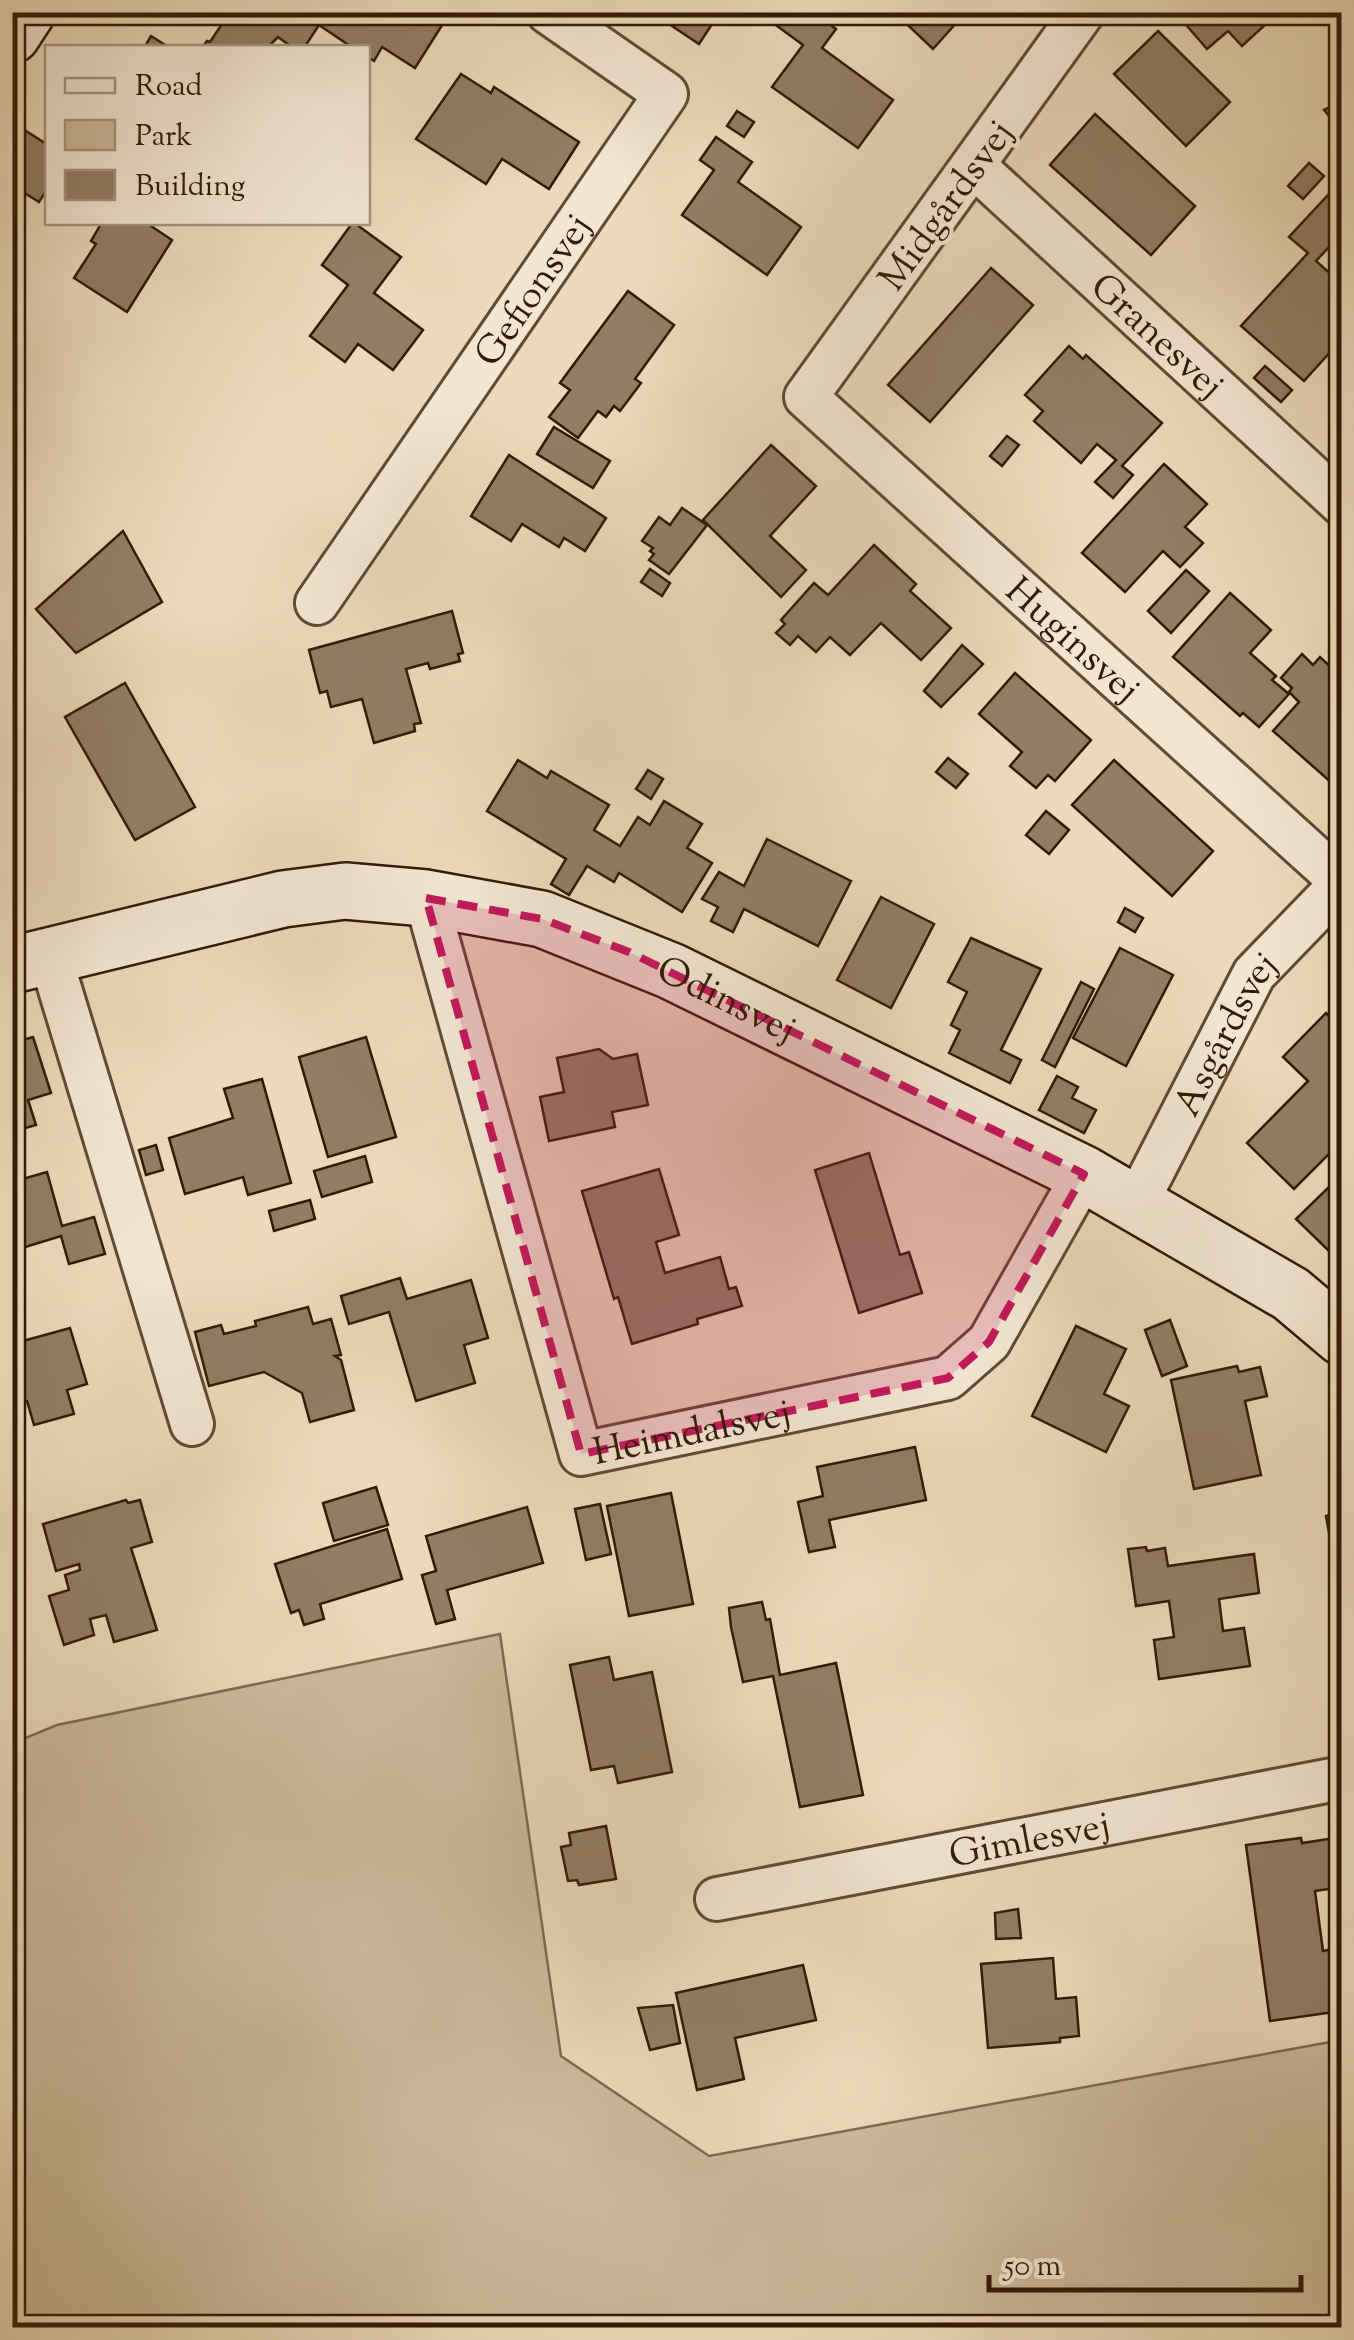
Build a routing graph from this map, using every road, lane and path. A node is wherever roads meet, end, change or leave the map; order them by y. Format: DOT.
graph roads {
  1 [pos="27,12"];
  2 [pos="548,12"];
  3 [pos="1083,12"];
  4 [pos="12,35"];
  5 [pos="974,166"];
  6 [pos="806,397"];
  7 [pos="1342,504"];
  8 [pos="318,603"];
  9 [pos="1342,882"];
  10 [pos="426,898"];
  11 [pos="31,961"];
  12 [pos="1084,1174"];
  13 [pos="1136,1204"];
  14 [pos="1342,1338"];
  15 [pos="192,1424"];
  16 [pos="1342,1778"];
  17 [pos="717,1899"];
  1 -- 4 [label="street"];
  2 -- 8 [label="street, Gefionsvej"];
  3 -- 5 [label="street, Midgårdsvej"];
  5 -- 6 [label="street, Midgårdsvej"];
  5 -- 7 [label="street, Granesvej"];
  6 -- 9 [label="street, Huginsvej"];
  9 -- 13 [label="street, Asgårdsvej"];
  10 -- 11 [label="street, Odinsvej"];
  10 -- 12 [label="street, Odinsvej"];
  10 -- 12 [label="street, Heimdalsvej"];
  11 -- 15 [label="street, Odinsvej"];
  12 -- 13 [label="street, Odinsvej"];
  13 -- 14 [label="street, Odinsvej"];
  16 -- 17 [label="street, Gimlesvej"];
}
